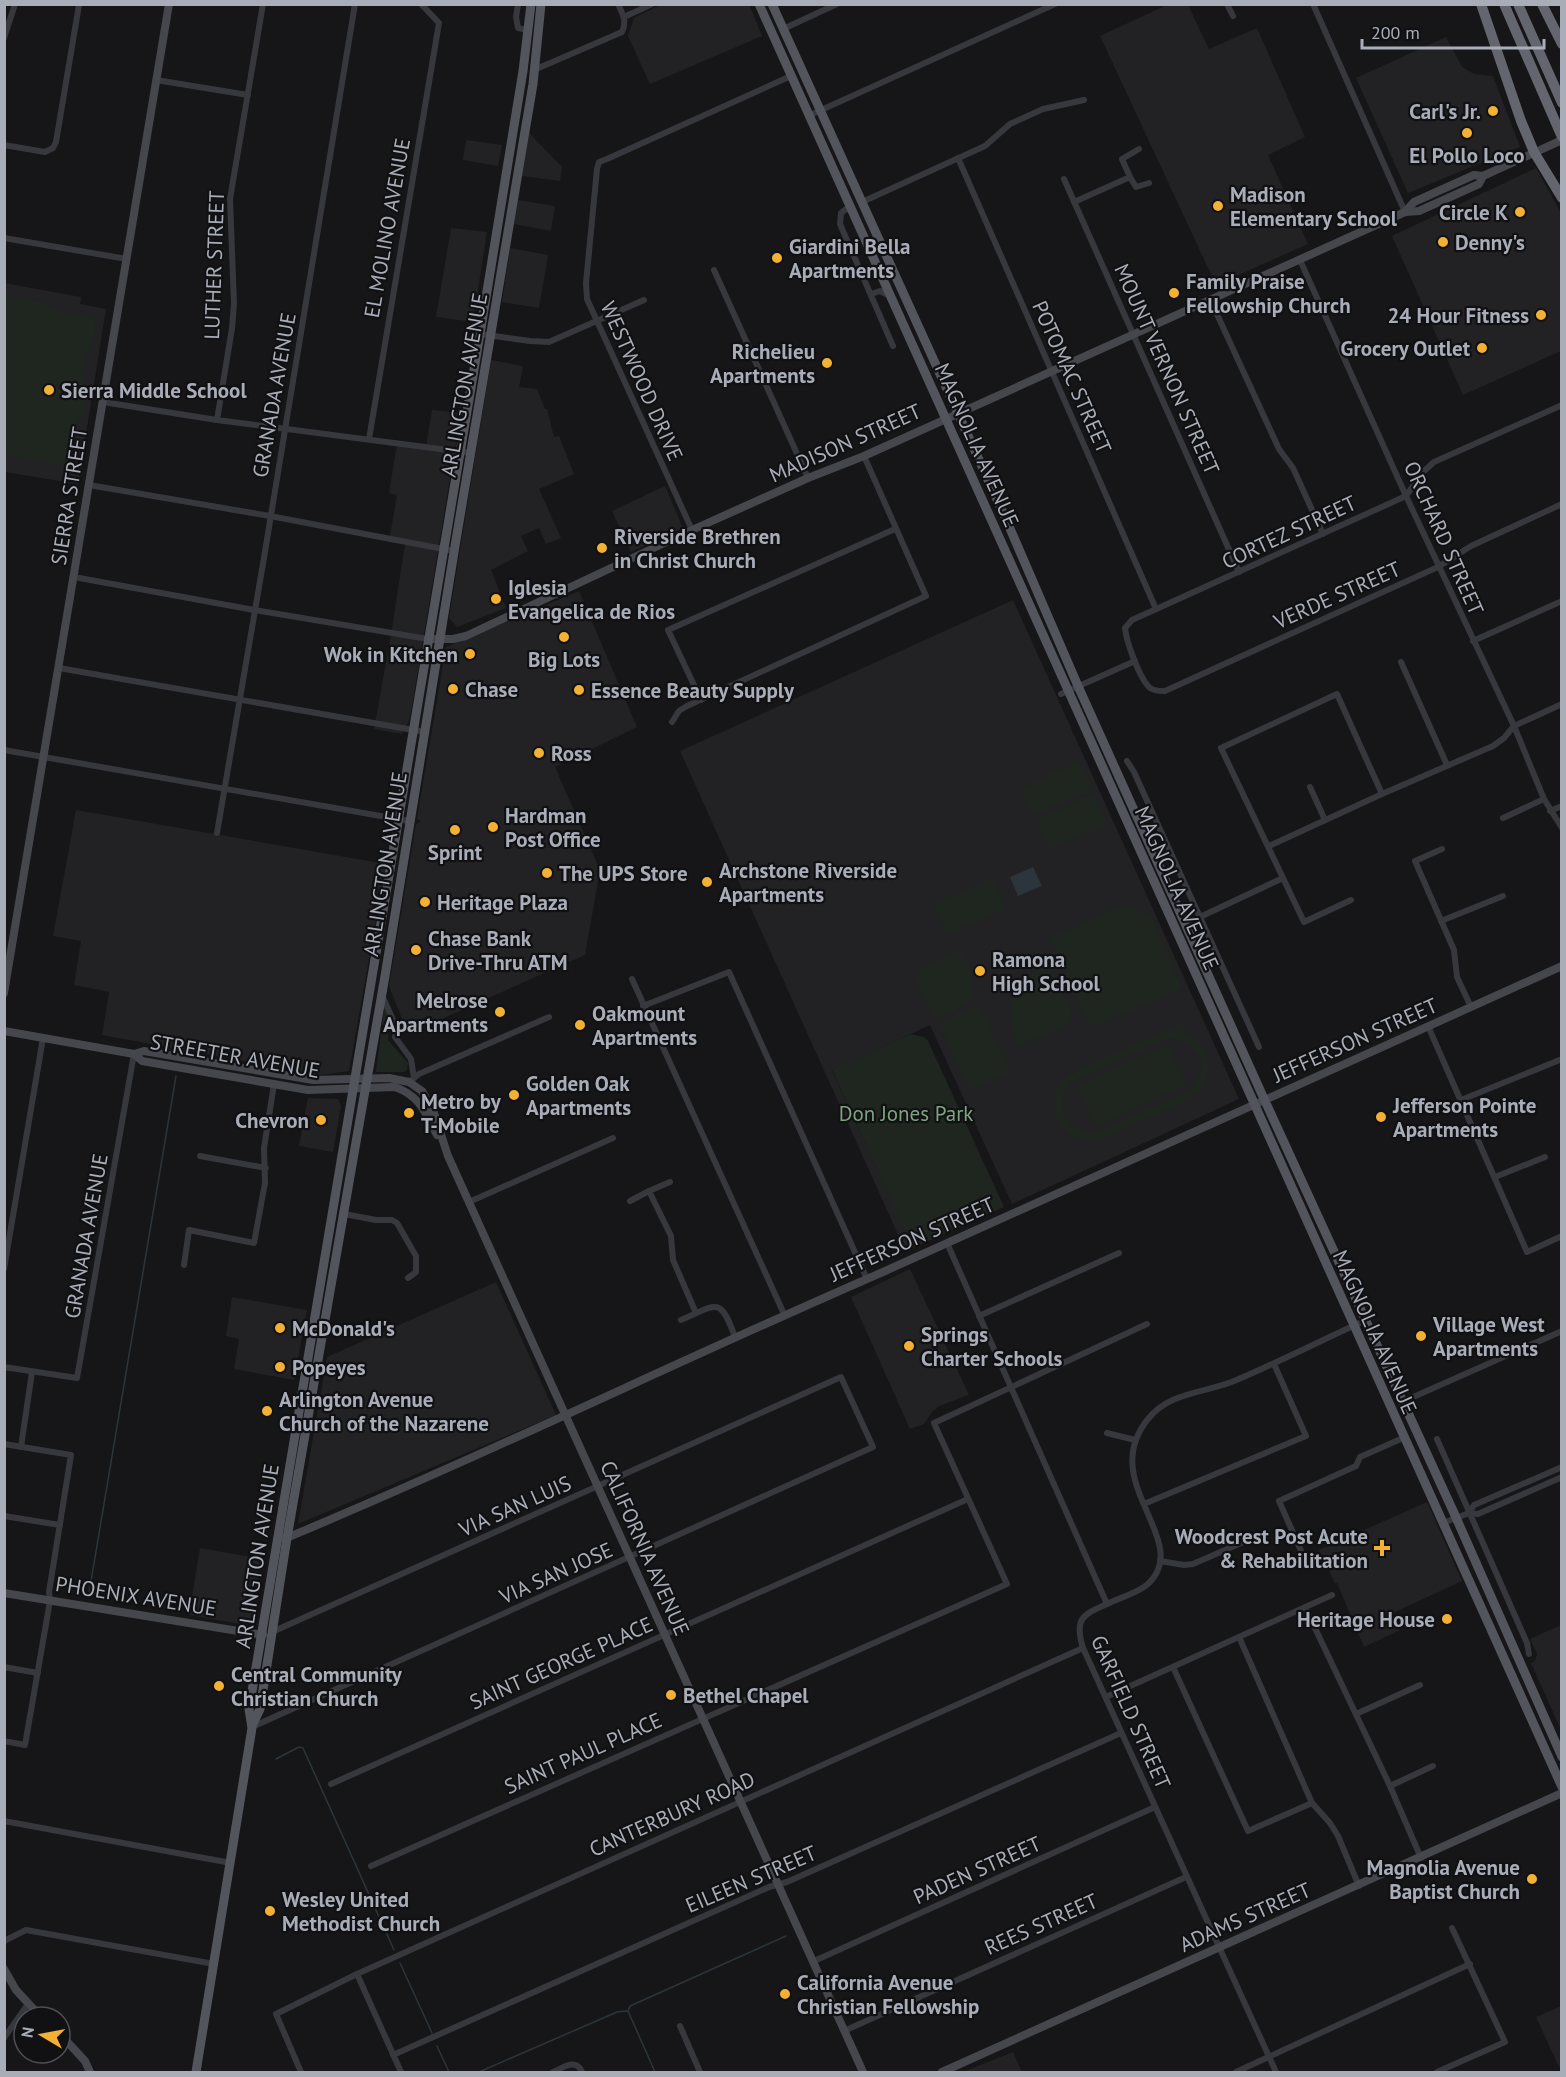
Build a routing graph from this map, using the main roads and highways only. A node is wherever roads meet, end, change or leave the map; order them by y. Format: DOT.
graph roads {
  1 [pos="169,4"];
  2 [pos="531,4"];
  3 [pos="541,4"];
  4 [pos="759,4"];
  5 [pos="772,4"];
  6 [pos="1481,4"];
  7 [pos="1503,4"];
  8 [pos="1518,4"];
  9 [pos="1542,4"];
  10 [pos="1562,44"];
  11 [pos="1562,103"];
  12 [pos="1560,135"];
  13 [pos="1534,152"];
  14 [pos="1562,198"];
  15 [pos="956,413"];
  16 [pos="945,418"];
  17 [pos="449,550"];
  18 [pos="429,639"];
  19 [pos="440,639"];
  20 [pos="405,820"];
  21 [pos="1562,966"];
  22 [pos="4,993"];
  23 [pos="4,1030"];
  24 [pos="134,1054"];
  25 [pos="354,1084"];
  26 [pos="366,1084"];
  27 [pos="1265,1101"];
  28 [pos="1254,1106"];
  29 [pos="448,1156"];
  30 [pos="565,1415"];
  31 [pos="291,1517"];
  32 [pos="302,1531"];
  33 [pos="287,1538"];
  34 [pos="277,1542"];
  35 [pos="4,1593"];
  36 [pos="263,1635"];
  37 [pos="252,1728"];
  38 [pos="1562,1757"];
  39 [pos="1562,1787"];
  40 [pos="1562,1793"];
  41 [pos="4,1970"];
  42 [pos="29,2005"];
  43 [pos="72,2047"];
  44 [pos="90,2073"];
  45 [pos="196,2073"];
  46 [pos="862,2073"];
  47 [pos="942,2073"];
  1 -- 22 [label="main road, SIERRA STREET"];
  2 -- 17 [label="main road, ARLINGTON AVENUE"];
  3 -- 17 [label="main road, ARLINGTON AVENUE"];
  4 -- 16 [label="main road, MAGNOLIA AVENUE"];
  5 -- 15 [label="main road, MAGNOLIA AVENUE"];
  6 -- 13 [label="highway"];
  7 -- 12 [label="highway"];
  8 -- 11 [label="highway"];
  9 -- 10 [label="highway"];
  12 -- 13 [label="main road, MADISON STREET"];
  13 -- 14 [label="highway"];
  13 -- 15 [label="main road, MADISON STREET"];
  15 -- 16 [label="main road, MADISON STREET"];
  15 -- 27 [label="main road, MAGNOLIA AVENUE"];
  16 -- 19 [label="main road, MADISON STREET"];
  16 -- 28 [label="main road, MAGNOLIA AVENUE"];
  17 -- 18 [label="main road, ARLINGTON AVENUE"];
  17 -- 19 [label="main road, ARLINGTON AVENUE"];
  18 -- 19 [label="main road, MADISON STREET"];
  18 -- 20 [label="main road, ARLINGTON AVENUE"];
  19 -- 20 [label="main road, ARLINGTON AVENUE"];
  20 -- 25 [label="main road, ARLINGTON AVENUE"];
  20 -- 26 [label="main road, ARLINGTON AVENUE"];
  21 -- 27 [label="main road, JEFFERSON STREET"];
  23 -- 24 [label="main road, STREETER AVENUE"];
  24 -- 25 [label="main road, STREETER AVENUE"];
  24 -- 25 [label="main road, STREETER AVENUE"];
  25 -- 26 [label="main road, STREETER AVENUE"];
  25 -- 34 [label="main road, ARLINGTON AVENUE"];
  26 -- 29 [label="main road"];
  26 -- 29 [label="main road, CALIFORNIA AVENUE"];
  26 -- 31 [label="main road, ARLINGTON AVENUE"];
  27 -- 28 [label="main road, JEFFERSON STREET"];
  27 -- 38 [label="main road, MAGNOLIA AVENUE"];
  28 -- 30 [label="main road, JEFFERSON STREET"];
  28 -- 39 [label="main road, MAGNOLIA AVENUE"];
  29 -- 30 [label="main road, CALIFORNIA AVENUE"];
  30 -- 32 [label="main road, JEFFERSON STREET"];
  30 -- 46 [label="main road, CALIFORNIA AVENUE"];
  31 -- 32 [label="main road"];
  31 -- 33 [label="main road, ARLINGTON AVENUE"];
  32 -- 33 [label="main road, JEFFERSON STREET"];
  33 -- 34 [label="main road, JEFFERSON STREET"];
  33 -- 37 [label="main road, ARLINGTON AVENUE"];
  34 -- 36 [label="main road, ARLINGTON AVENUE"];
  35 -- 36 [label="main road, PHOENIX AVENUE"];
  36 -- 37 [label="main road, ARLINGTON AVENUE"];
  37 -- 45 [label="main road, ARLINGTON AVENUE"];
  40 -- 47 [label="main road, ADAMS STREET"];
  41 -- 42 [label="main road"];
  43 -- 44 [label="main road"];
}
